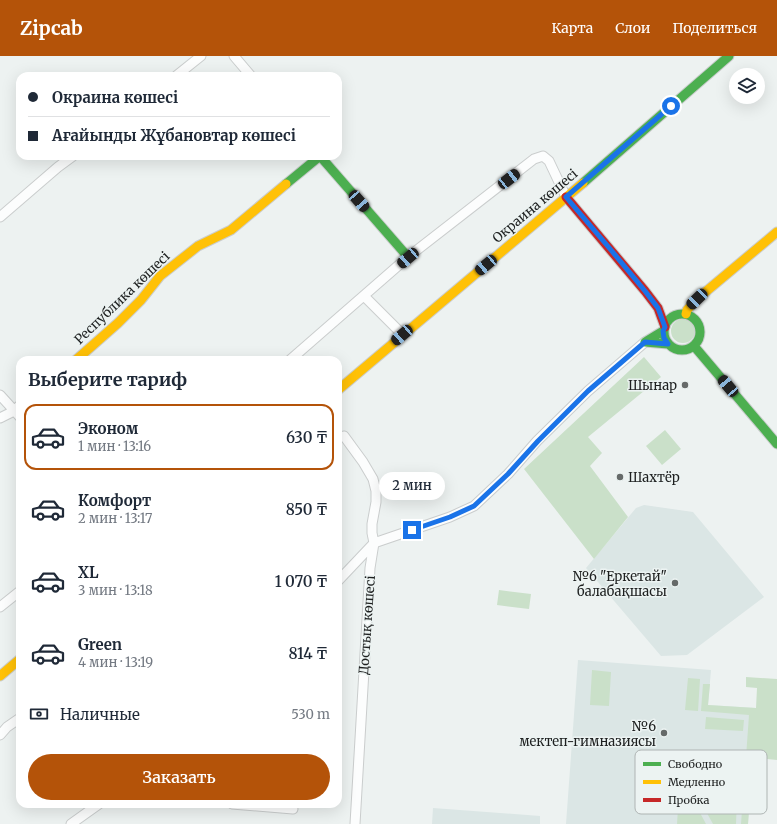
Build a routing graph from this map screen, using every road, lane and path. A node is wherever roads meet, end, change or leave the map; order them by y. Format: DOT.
graph roads {
  1 [pos="201,56"];
  2 [pos="234,56"];
  3 [pos="730,56"];
  4 [pos="181,72"];
  5 [pos="248,72"];
  6 [pos="68,160"];
  7 [pos="315,160"];
  8 [pos="323,160"];
  9 [pos="566,197"];
  10 [pos="0,217"];
  11 [pos="777,232"];
  12 [pos="408,258"];
  13 [pos="364,296"];
  14 [pos="658,308"];
  15 [pos="686,314"];
  16 [pos="672,316"];
  17 [pos="664,329"];
  18 [pos="402,335"];
  19 [pos="645,342"];
  20 [pos="668,344"];
  21 [pos="694,346"];
  22 [pos="81,356"];
  23 [pos="295,356"];
  24 [pos="342,387"];
  25 [pos="0,395"];
  26 [pos="16,409"];
  27 [pos="16,412"];
  28 [pos="0,418"];
  29 [pos="342,437"];
  30 [pos="777,444"];
  31 [pos="374,543"];
  32 [pos="342,577"];
  33 [pos="16,594"];
  34 [pos="0,607"];
  35 [pos="16,662"];
  36 [pos="0,676"];
  37 [pos="16,721"];
  38 [pos="0,734"];
  39 [pos="93,808"];
  40 [pos="281,808"];
  41 [pos="293,809"];
  42 [pos="71,824"];
  43 [pos="355,824"];
  1 -- 4 [label="street"];
  2 -- 5 [label="street"];
  3 -- 9 [label="street, Окраина көшесі"];
  6 -- 10 [label="street"];
  7 -- 22 [label="street, Республика көшесі"];
  8 -- 12 [label="street, Республика көшесі"];
  9 -- 12 [label="street"];
  9 -- 14 [label="street"];
  9 -- 18 [label="street, Окраина көшесі"];
  11 -- 15 [label="street"];
  12 -- 13 [label="street"];
  13 -- 18 [label="street"];
  13 -- 23 [label="street"];
  14 -- 16 [label="street"];
  14 -- 17 [label="street"];
  15 -- 16 [label="street"];
  15 -- 21 [label="street"];
  16 -- 17 [label="street"];
  17 -- 19 [label="street"];
  17 -- 20 [label="street"];
  18 -- 24 [label="street, Окраина көшесі"];
  19 -- 20 [label="street"];
  19 -- 31 [label="street"];
  20 -- 21 [label="street"];
  21 -- 30 [label="street"];
  25 -- 26 [label="street"];
  27 -- 28 [label="street"];
  29 -- 31 [label="street, Достық көшесі"];
  31 -- 32 [label="street"];
  31 -- 43 [label="street, Достық көшесі"];
  33 -- 34 [label="street"];
  35 -- 36 [label="street"];
  37 -- 38 [label="street"];
  39 -- 42 [label="street"];
  40 -- 41 [label="street"];
}
